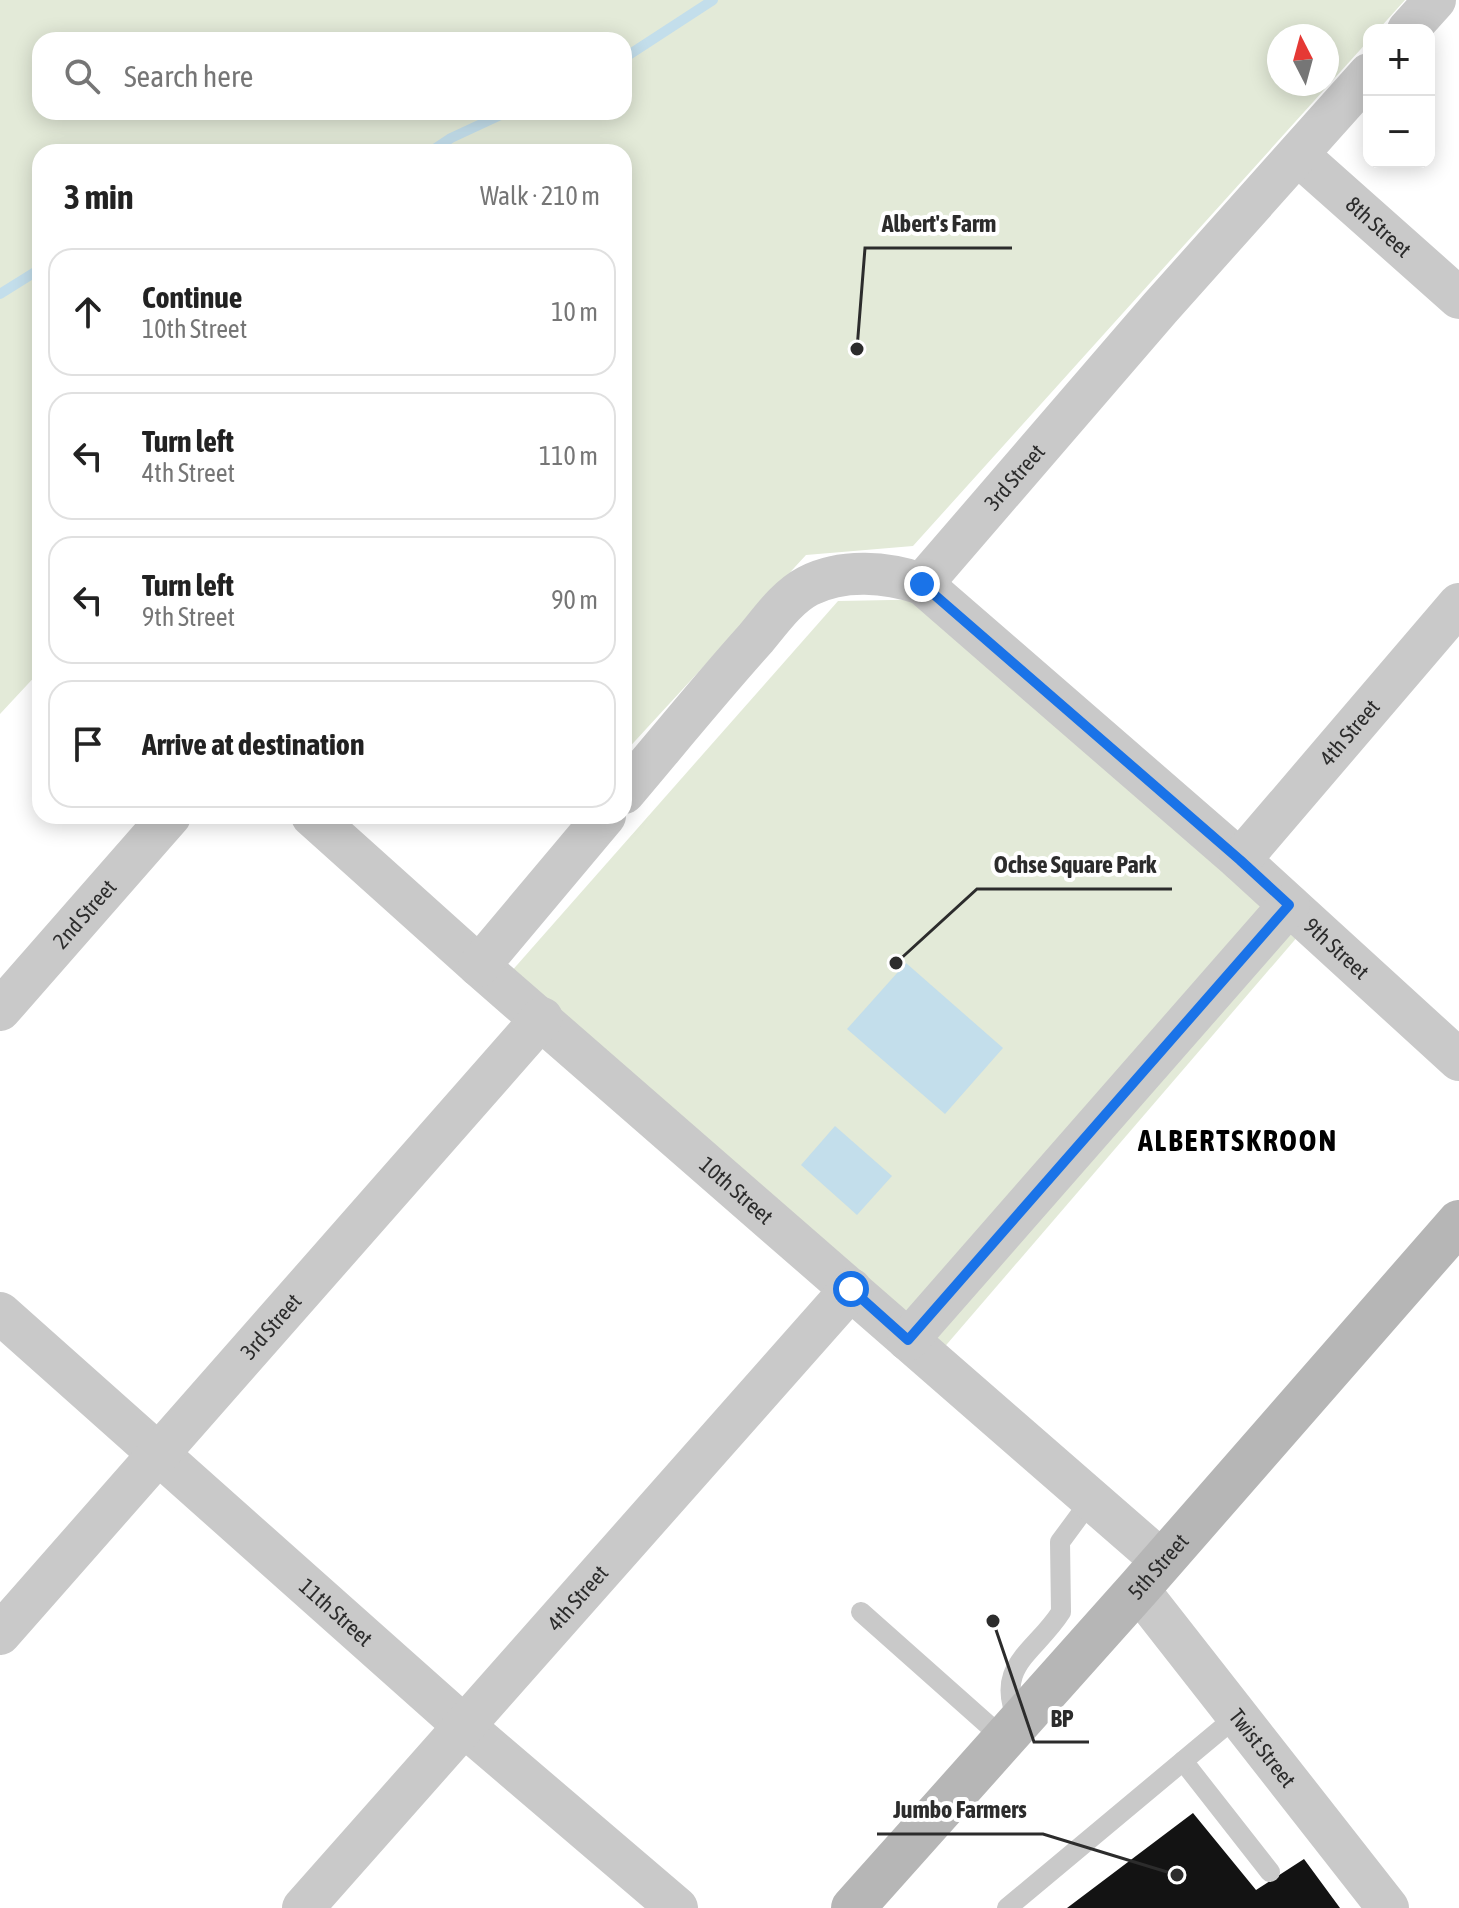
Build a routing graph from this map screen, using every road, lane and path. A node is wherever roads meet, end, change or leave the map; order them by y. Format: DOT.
graph roads {
  1 [pos="1435,0"];
  2 [pos="1413,24"];
  3 [pos="1363,81"];
  4 [pos="1298,155"];
  5 [pos="1459,298"];
  6 [pos="922,584"];
  7 [pos="1459,604"];
  8 [pos="632,784"];
  9 [pos="163,824"];
  10 [pos="321,824"];
  11 [pos="598,824"];
  12 [pos="1240,860"];
  13 [pos="1289,905"];
  14 [pos="479,966"];
  15 [pos="0,1010"];
  16 [pos="542,1018"];
  17 [pos="1459,1060"];
  18 [pos="1459,1222"];
  19 [pos="851,1289"];
  20 [pos="0,1313"];
  21 [pos="908,1340"];
  22 [pos="159,1452"];
  23 [pos="1091,1500"];
  24 [pos="1150,1575"];
  25 [pos="861,1612"];
  26 [pos="0,1634"];
  27 [pos="1237,1716"];
  28 [pos="464,1726"];
  29 [pos="1011,1731"];
  30 [pos="1183,1761"];
  31 [pos="1270,1872"];
  32 [pos="303,1908"];
  33 [pos="677,1908"];
  34 [pos="853,1908"];
  35 [pos="1007,1908"];
  36 [pos="1388,1908"];
  1 -- 2 [label="street"];
  3 -- 4 [label="street, 3rd Street"];
  4 -- 5 [label="street, 8th Street"];
  4 -- 6 [label="street, 3rd Street"];
  6 -- 8 [label="street"];
  6 -- 12 [label="street, 9th Street"];
  7 -- 12 [label="street, 4th Street"];
  9 -- 15 [label="street, 2nd Street"];
  10 -- 14 [label="street, 10th Street"];
  11 -- 14 [label="street"];
  12 -- 13 [label="street, 9th Street"];
  13 -- 17 [label="street, 9th Street"];
  13 -- 21 [label="street"];
  14 -- 16 [label="street, 10th Street"];
  16 -- 19 [label="street, 10th Street"];
  16 -- 22 [label="street, 3rd Street"];
  18 -- 24 [label="main road, 5th Street"];
  19 -- 21 [label="street, 10th Street"];
  19 -- 28 [label="street, 4th Street"];
  20 -- 22 [label="street, 11th Street"];
  21 -- 23 [label="street, 10th Street"];
  22 -- 26 [label="street, 3rd Street"];
  22 -- 28 [label="street, 11th Street"];
  23 -- 24 [label="street, 10th Street"];
  23 -- 29 [label="lane"];
  24 -- 27 [label="street, Twist Street"];
  24 -- 29 [label="main road, 5th Street"];
  25 -- 29 [label="lane"];
  27 -- 30 [label="lane"];
  27 -- 36 [label="street, Twist Street"];
  28 -- 32 [label="street, 4th Street"];
  28 -- 33 [label="street, 11th Street"];
  29 -- 34 [label="main road, 5th Street"];
  30 -- 31 [label="lane"];
  30 -- 35 [label="lane"];
}
